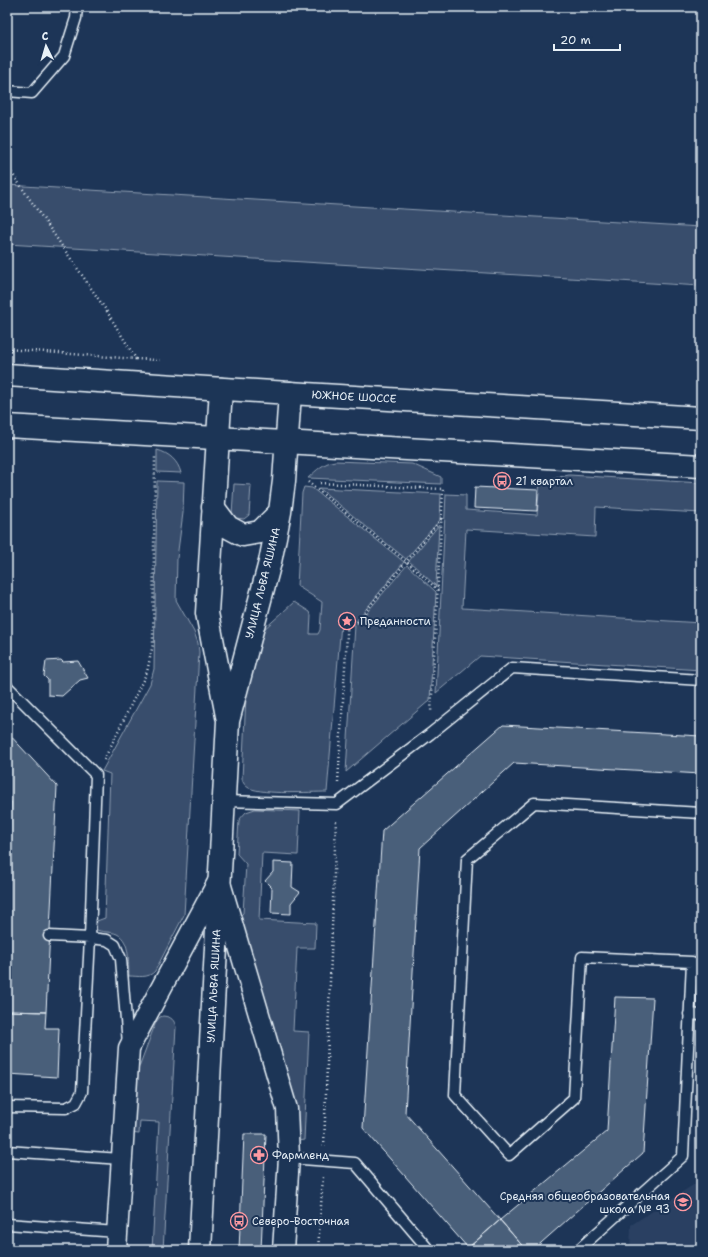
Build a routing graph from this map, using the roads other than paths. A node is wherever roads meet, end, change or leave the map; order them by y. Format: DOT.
graph roads {
  1 [pos="77,7"];
  2 [pos="7,91"];
  3 [pos="7,375"];
  4 [pos="221,389"];
  5 [pos="290,393"];
  6 [pos="701,418"];
  7 [pos="7,426"];
  8 [pos="218,438"];
  9 [pos="287,443"];
  10 [pos="701,466"];
  11 [pos="213,507"];
  12 [pos="280,512"];
  13 [pos="701,680"];
  14 [pos="7,686"];
  15 [pos="228,721"];
  16 [pos="224,801"];
  17 [pos="701,813"];
  18 [pos="220,880"];
  19 [pos="49,936"];
  20 [pos="90,938"];
  21 [pos="689,1014"];
  22 [pos="701,1015"];
  23 [pos="129,1048"];
  24 [pos="7,1107"];
  25 [pos="7,1151"];
  26 [pos="288,1158"];
  27 [pos="121,1159"];
  28 [pos="7,1224"];
  29 [pos="116,1241"];
  30 [pos="200,1250"];
  31 [pos="283,1250"];
  32 [pos="429,1250"];
  33 [pos="578,1250"];
  1 -- 2 [label="lane"];
  3 -- 4 [label="main road, ЮЖНОЕ ШОССЕ"];
  4 -- 5 [label="main road, ЮЖНОЕ ШОССЕ"];
  4 -- 8 [label="main road, УЛИЦА ЛЬВА ЯШИНА"];
  5 -- 6 [label="main road, ЮЖНОЕ ШОССЕ"];
  5 -- 9 [label="main road, УЛИЦА ЛЬВА ЯШИНА"];
  7 -- 8 [label="main road"];
  8 -- 9 [label="main road"];
  8 -- 11 [label="main road, УЛИЦА ЛЬВА ЯШИНА"];
  9 -- 10 [label="main road"];
  9 -- 12 [label="main road, УЛИЦА ЛЬВА ЯШИНА"];
  11 -- 12 [label="main road"];
  11 -- 15 [label="main road, УЛИЦА ЛЬВА ЯШИНА"];
  12 -- 15 [label="main road, УЛИЦА ЛЬВА ЯШИНА"];
  13 -- 16 [label="lane"];
  14 -- 20 [label="lane"];
  15 -- 16 [label="main road, УЛИЦА ЛЬВА ЯШИНА"];
  16 -- 18 [label="main road, УЛИЦА ЛЬВА ЯШИНА"];
  17 -- 21 [label="lane"];
  18 -- 23 [label="street"];
  18 -- 26 [label="street"];
  18 -- 30 [label="main road, УЛИЦА ЛЬВА ЯШИНА"];
  19 -- 20 [label="lane"];
  20 -- 23 [label="lane"];
  20 -- 24 [label="lane"];
  21 -- 22 [label="lane"];
  21 -- 33 [label="lane"];
  23 -- 27 [label="street"];
  25 -- 27 [label="lane"];
  26 -- 31 [label="street"];
  26 -- 32 [label="lane"];
  27 -- 29 [label="street"];
  28 -- 29 [label="lane"];
}
